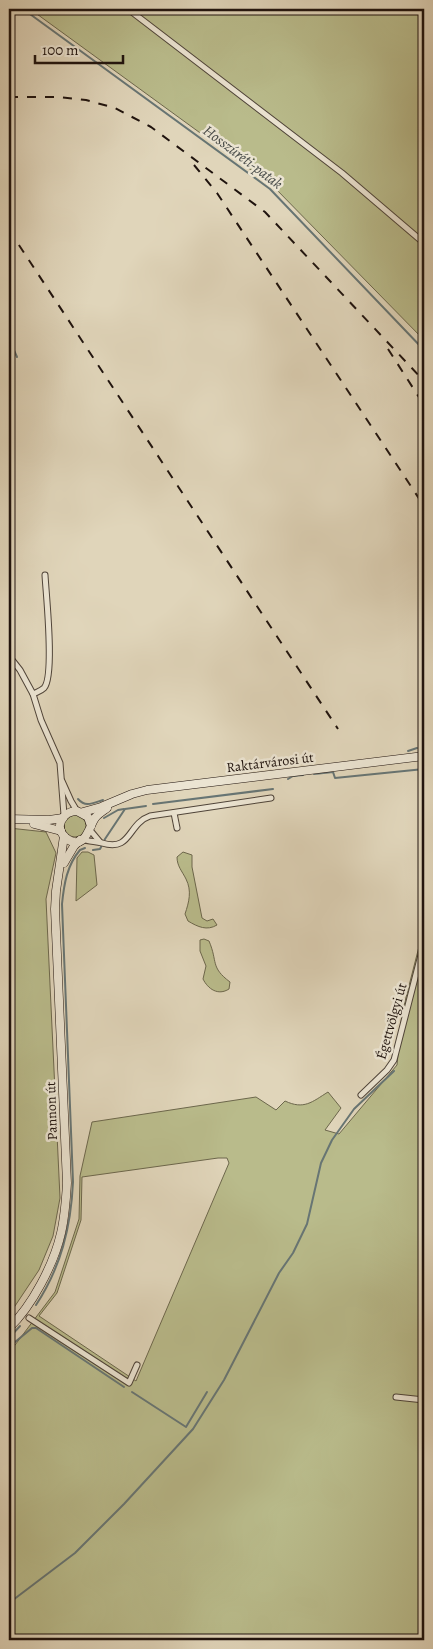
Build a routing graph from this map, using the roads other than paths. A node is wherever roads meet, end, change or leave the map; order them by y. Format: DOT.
graph roads {
  1 [pos="128,9"];
  2 [pos="424,243"];
  3 [pos="44,575"];
  4 [pos="9,656"];
  5 [pos="33,694"];
  6 [pos="424,756"];
  7 [pos="62,781"];
  8 [pos="271,798"];
  9 [pos="120,799"];
  10 [pos="80,812"];
  11 [pos="174,813"];
  12 [pos="64,817"];
  13 [pos="9,819"];
  14 [pos="90,828"];
  15 [pos="176,828"];
  16 [pos="63,834"];
  17 [pos="81,840"];
  18 [pos="101,843"];
  19 [pos="58,879"];
  20 [pos="424,943"];
  21 [pos="361,1095"];
  22 [pos="29,1318"];
  23 [pos="9,1328"];
  24 [pos="137,1365"];
  25 [pos="396,1397"];
  26 [pos="424,1400"];
  1 -- 2 [label="street"];
  3 -- 5 [label="street"];
  4 -- 5 [label="street"];
  5 -- 7 [label="street"];
  6 -- 9 [label="main road, Raktárvárosi út"];
  7 -- 10 [label="street"];
  7 -- 12 [label="street"];
  8 -- 11 [label="street"];
  9 -- 10 [label="main road, Raktárvárosi út"];
  9 -- 14 [label="main road, Raktárvárosi út"];
  10 -- 12 [label="main road, Raktárvárosi út"];
  10 -- 14 [label="main road"];
  11 -- 15 [label="street"];
  11 -- 18 [label="street"];
  12 -- 13 [label="main road, Raktárvárosi út"];
  12 -- 16 [label="main road"];
  13 -- 16 [label="main road"];
  14 -- 17 [label="main road, Raktárvárosi út"];
  14 -- 18 [label="street"];
  16 -- 17 [label="main road"];
  16 -- 19 [label="main road, Pannon út"];
  17 -- 18 [label="street"];
  17 -- 19 [label="main road, Pannon út"];
  19 -- 23 [label="main road, Pannon út"];
  20 -- 21 [label="street, Égettvölgyi út"];
  22 -- 24 [label="street"];
  25 -- 26 [label="street"];
}
